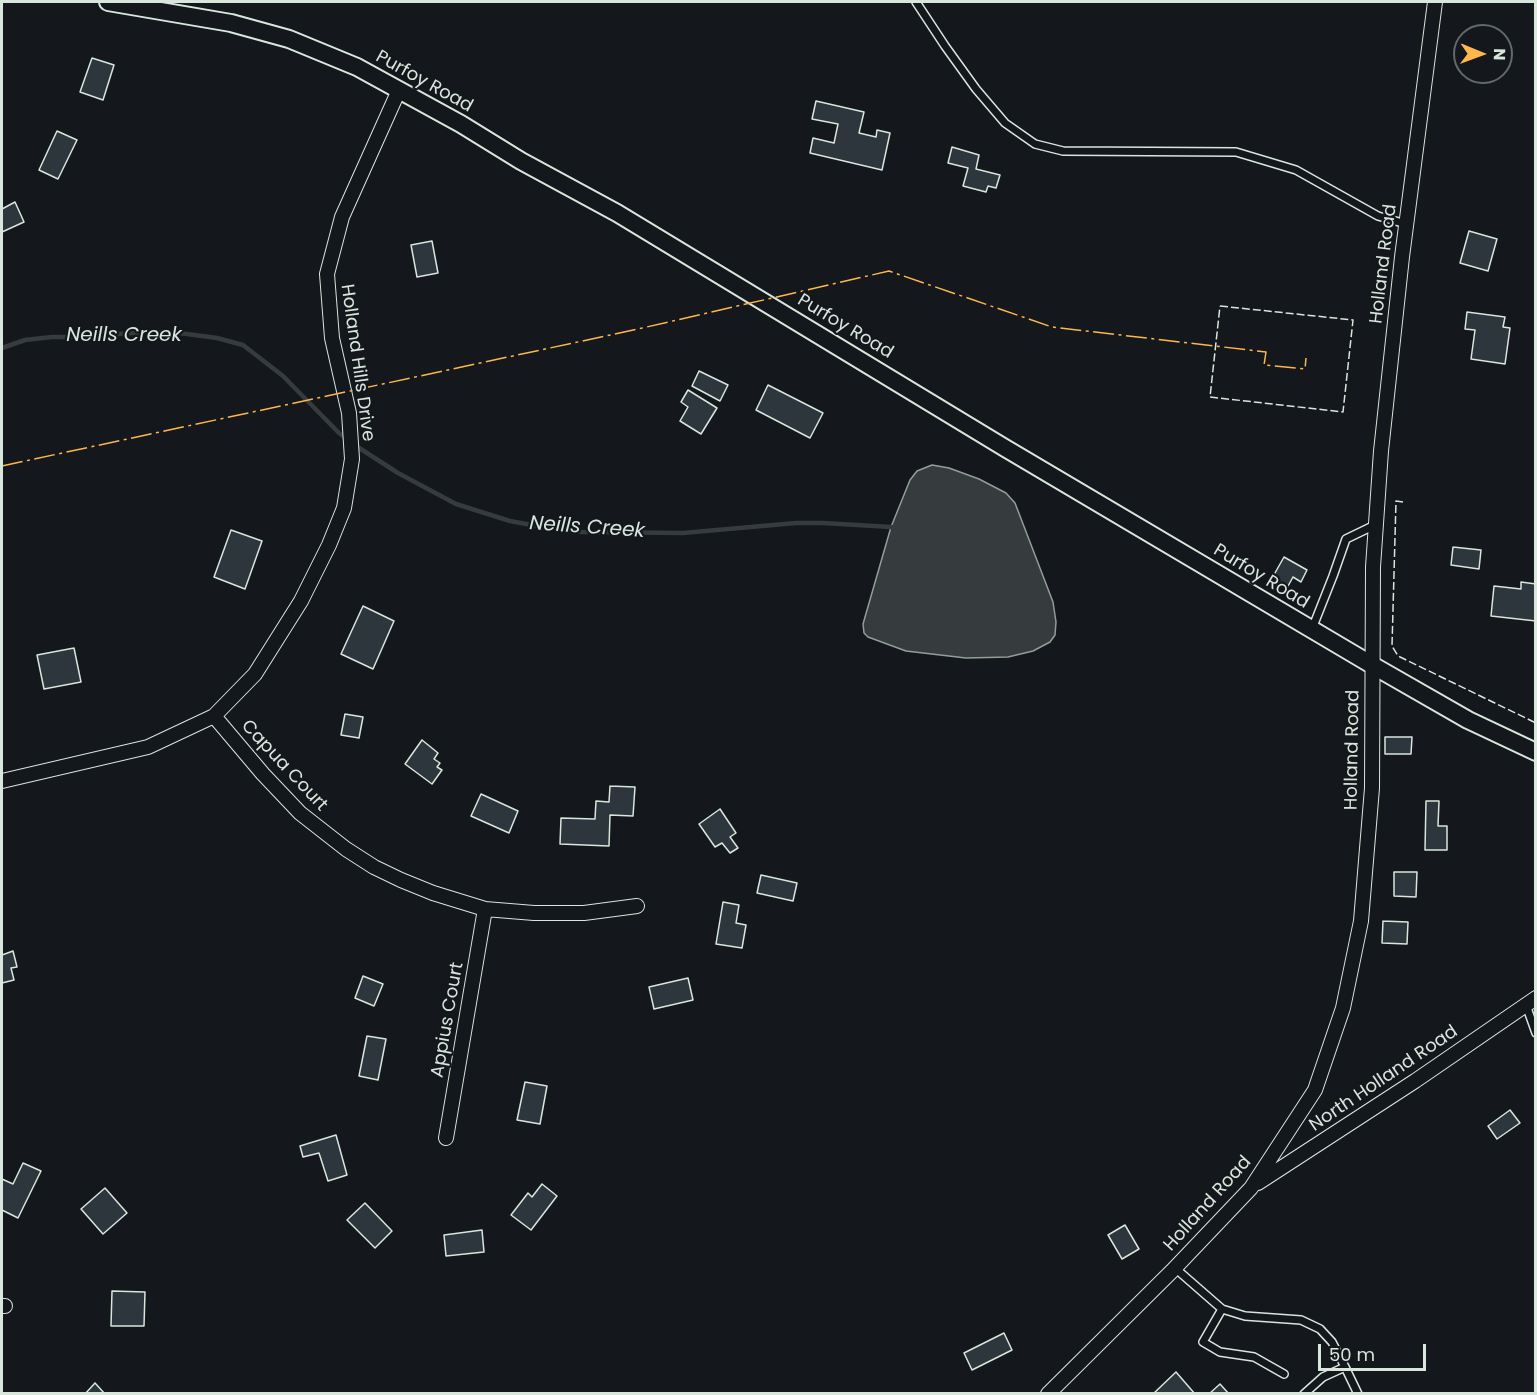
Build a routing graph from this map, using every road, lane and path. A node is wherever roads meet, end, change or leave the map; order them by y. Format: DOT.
graph roads {
  1 [pos="108,2"];
  2 [pos="916,2"];
  3 [pos="1435,2"];
  4 [pos="399,90"];
  5 [pos="1406,224"];
  6 [pos="1375,525"];
  7 [pos="1312,629"];
  8 [pos="1372,665"];
  9 [pos="214,716"];
  10 [pos="1536,752"];
  11 [pos="2,781"];
  12 [pos="637,906"];
  13 [pos="485,909"];
  14 [pos="1531,1002"];
  15 [pos="1536,1033"];
  16 [pos="446,1138"];
  17 [pos="1251,1188"];
  18 [pos="1175,1268"];
  19 [pos="1222,1309"];
  20 [pos="1344,1367"];
  21 [pos="1284,1374"];
  22 [pos="1048,1394"];
  23 [pos="1304,1394"];
  24 [pos="1358,1394"];
  1 -- 4 [label="street, Purfoy Road"];
  2 -- 5 [label="lane"];
  3 -- 5 [label="street, Holland Road"];
  4 -- 7 [label="street, Purfoy Road"];
  4 -- 9 [label="street, Holland Hills Drive"];
  5 -- 6 [label="street, Holland Road"];
  6 -- 7 [label="lane"];
  6 -- 8 [label="street, Holland Road"];
  7 -- 8 [label="street, Purfoy Road"];
  8 -- 10 [label="street, Purfoy Road"];
  8 -- 17 [label="street, Holland Road"];
  9 -- 11 [label="street, Holland Hills Drive"];
  9 -- 13 [label="street, Capua Court"];
  12 -- 13 [label="street, Capua Court"];
  13 -- 16 [label="street, Appius Court"];
  14 -- 15 [label="lane"];
  14 -- 17 [label="street, North Holland Road"];
  17 -- 18 [label="street, Holland Road"];
  18 -- 19 [label="lane"];
  18 -- 22 [label="street, Holland Road"];
  19 -- 20 [label="lane"];
  19 -- 21 [label="lane"];
  20 -- 23 [label="lane"];
  20 -- 24 [label="lane"];
}
